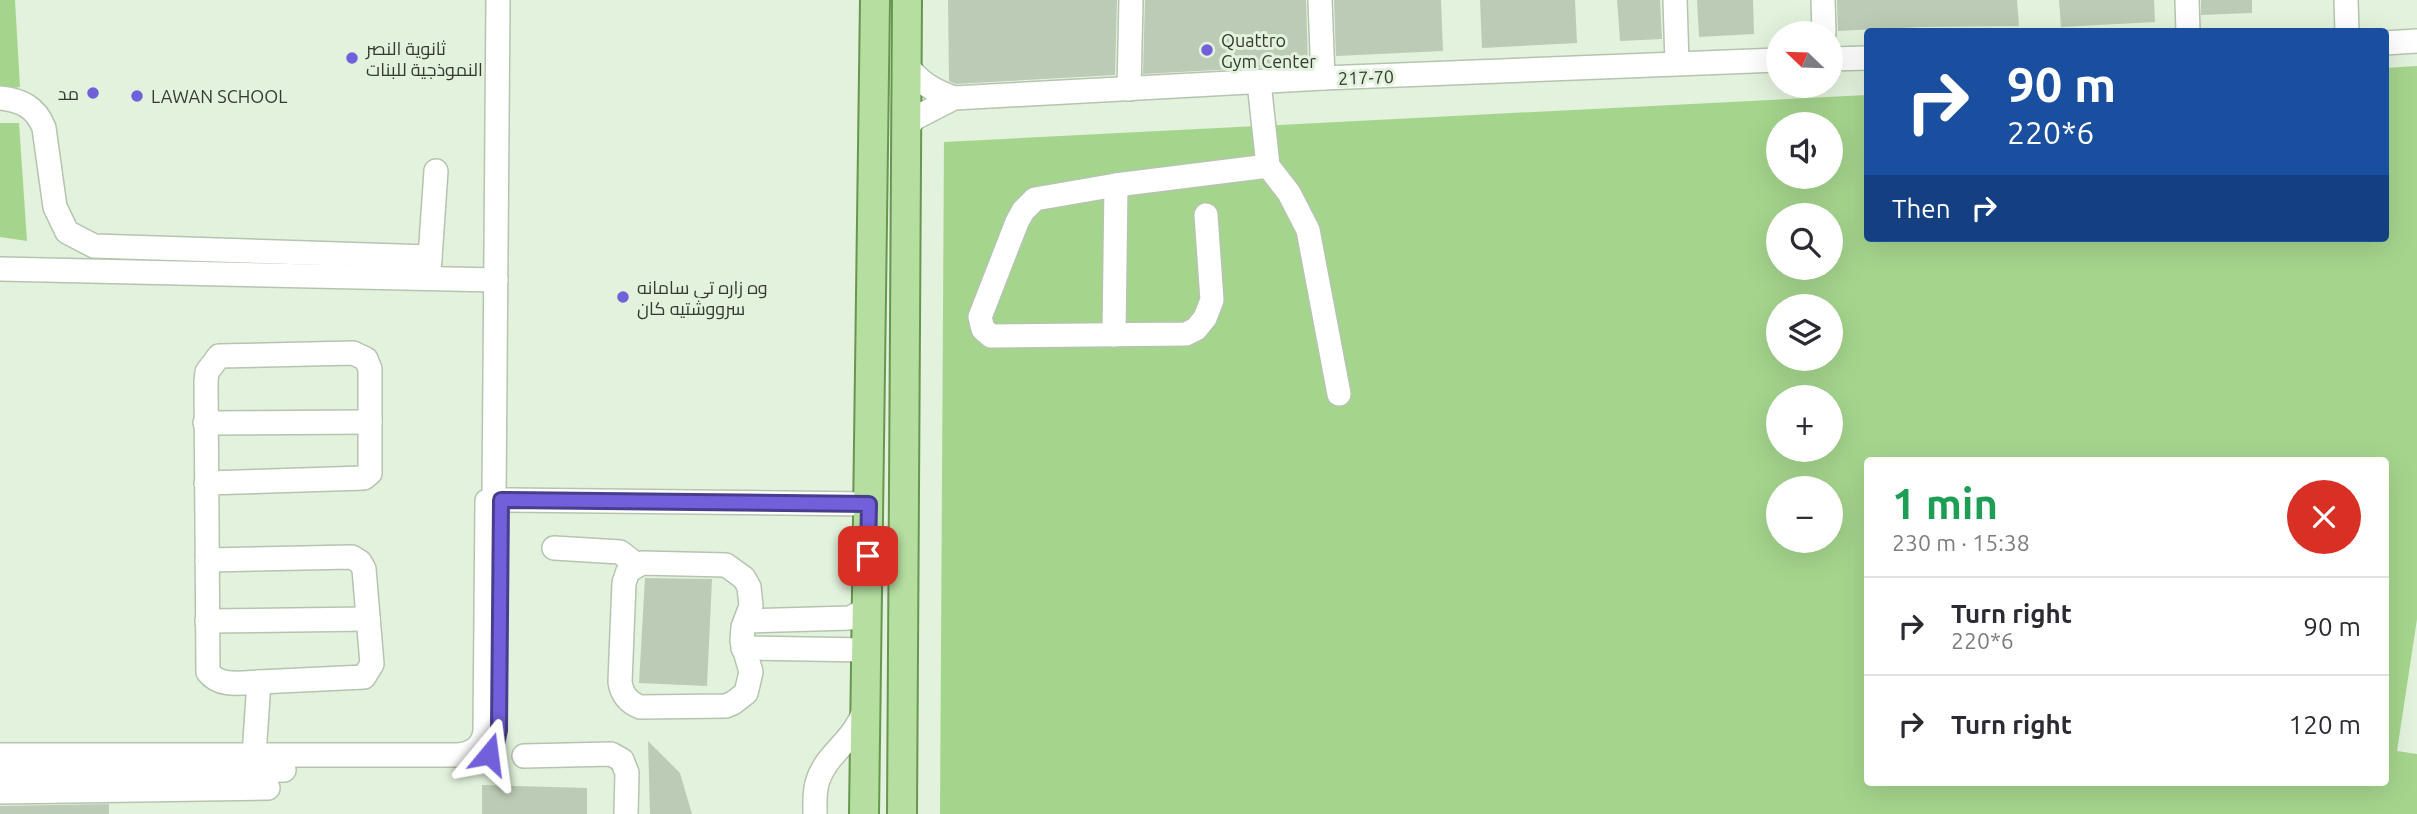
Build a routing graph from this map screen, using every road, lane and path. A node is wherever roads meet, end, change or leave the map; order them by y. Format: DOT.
graph roads {
  1 [pos="498,0"];
  2 [pos="875,0"];
  3 [pos="907,0"];
  4 [pos="1131,0"];
  5 [pos="1320,0"];
  6 [pos="1675,0"];
  7 [pos="1823,0"];
  8 [pos="2187,0"];
  9 [pos="2346,0"];
  10 [pos="1824,21"];
  11 [pos="2188,28"];
  12 [pos="2347,28"];
  13 [pos="2417,41"];
  14 [pos="2389,43"];
  15 [pos="1843,58"];
  16 [pos="1864,58"];
  17 [pos="1766,60"];
  18 [pos="1677,63"];
  19 [pos="906,64"];
  20 [pos="1323,78"];
  21 [pos="1259,82"];
  22 [pos="1129,89"];
  23 [pos="0,98"];
  24 [pos="954,98"];
  25 [pos="905,130"];
  26 [pos="1268,166"];
  27 [pos="436,171"];
  28 [pos="1116,185"];
  29 [pos="1206,215"];
  30 [pos="429,267"];
  31 [pos="0,270"];
  32 [pos="496,280"];
  33 [pos="1114,335"];
  34 [pos="1339,394"];
  35 [pos="370,422"];
  36 [pos="205,423"];
  37 [pos="206,483"];
  38 [pos="494,500"];
  39 [pos="869,504"];
  40 [pos="554,548"];
  41 [pos="207,560"];
  42 [pos="637,565"];
  43 [pos="867,609"];
  44 [pos="368,619"];
  45 [pos="208,621"];
  46 [pos="746,621"];
  47 [pos="743,648"];
  48 [pos="866,650"];
  49 [pos="259,682"];
  50 [pos="864,711"];
  51 [pos="0,755"];
  52 [pos="254,755"];
  53 [pos="524,755"];
  54 [pos="0,776"];
  55 [pos="268,788"];
  56 [pos="0,792"];
  57 [pos="626,814"];
  58 [pos="815,814"];
  59 [pos="864,814"];
  60 [pos="902,814"];
  1 -- 32 [label="street"];
  2 -- 39 [label="main road"];
  3 -- 19 [label="main road"];
  4 -- 22 [label="street"];
  5 -- 20 [label="street"];
  6 -- 18 [label="street"];
  7 -- 10 [label="street"];
  8 -- 11 [label="street"];
  9 -- 12 [label="street"];
  13 -- 14 [label="street"];
  15 -- 16 [label="street"];
  17 -- 18 [label="street, 217-70"];
  18 -- 20 [label="street, 217-70"];
  19 -- 24 [label="street, 217-70"];
  19 -- 25 [label="main road"];
  20 -- 21 [label="street, 217-70"];
  21 -- 22 [label="street, 217-70"];
  21 -- 26 [label="street"];
  22 -- 24 [label="street, 217-70"];
  23 -- 30 [label="street"];
  24 -- 25 [label="street, 217-70"];
  25 -- 60 [label="main road"];
  26 -- 28 [label="street"];
  26 -- 34 [label="street"];
  27 -- 30 [label="street"];
  28 -- 33 [label="street"];
  28 -- 33 [label="street"];
  29 -- 33 [label="street"];
  30 -- 31 [label="street"];
  30 -- 32 [label="street"];
  32 -- 38 [label="street"];
  35 -- 36 [label="street"];
  35 -- 36 [label="street"];
  35 -- 37 [label="street"];
  36 -- 37 [label="street"];
  37 -- 41 [label="street"];
  38 -- 39 [label="street"];
  38 -- 52 [label="street"];
  38 -- 54 [label="street"];
  39 -- 43 [label="main road"];
  40 -- 42 [label="street"];
  41 -- 44 [label="street"];
  41 -- 45 [label="street"];
  42 -- 46 [label="street"];
  42 -- 47 [label="street"];
  43 -- 46 [label="street"];
  43 -- 48 [label="main road"];
  44 -- 45 [label="street"];
  44 -- 49 [label="street"];
  45 -- 49 [label="street"];
  46 -- 47 [label="street"];
  47 -- 48 [label="street"];
  48 -- 50 [label="main road"];
  49 -- 52 [label="street"];
  50 -- 58 [label="street"];
  50 -- 59 [label="main road"];
  51 -- 52 [label="street"];
  53 -- 57 [label="street"];
  55 -- 56 [label="street"];
}
